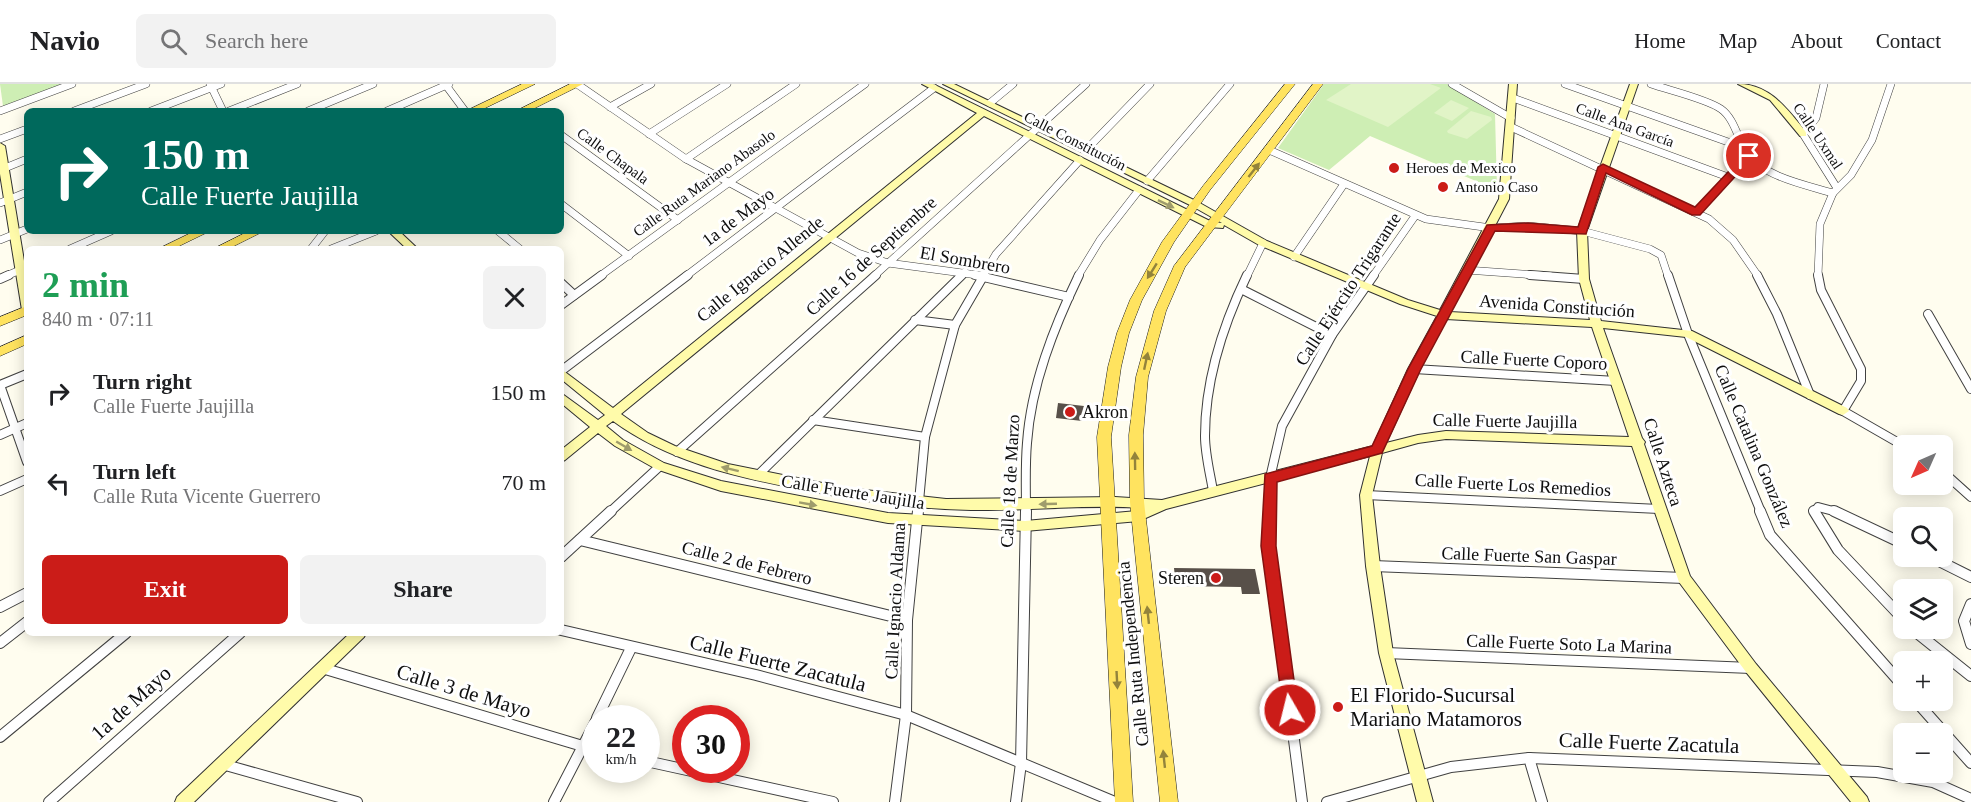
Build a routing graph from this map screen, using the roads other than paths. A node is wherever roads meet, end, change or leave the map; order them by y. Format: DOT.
graph roads {
  1 [pos="72,84"];
  2 [pos="146,84"];
  3 [pos="221,84"];
  4 [pos="297,84"];
  5 [pos="373,84"];
  6 [pos="447,84"];
  7 [pos="530,84"];
  8 [pos="578,84"];
  9 [pos="651,84"];
  10 [pos="727,84"];
  11 [pos="796,84"];
  12 [pos="865,84"];
  13 [pos="947,84"];
  14 [pos="1013,84"];
  15 [pos="1086,84"];
  16 [pos="1150,84"];
  17 [pos="1230,84"];
  18 [pos="1290,84"];
  19 [pos="1318,84"];
  20 [pos="1452,84"];
  21 [pos="1513,84"];
  22 [pos="1565,84"];
  23 [pos="1634,84"];
  24 [pos="1652,84"];
  25 [pos="1742,84"];
  26 [pos="1824,84"];
  27 [pos="1891,84"];
  28 [pos="211,86"];
  29 [pos="930,86"];
  30 [pos="1513,98"];
  31 [pos="990,103"];
  32 [pos="1626,106"];
  33 [pos="610,107"];
  34 [pos="82,108"];
  35 [pos="158,108"];
  36 [pos="222,108"];
  37 [pos="237,108"];
  38 [pos="315,108"];
  39 [pos="394,108"];
  40 [pos="463,108"];
  41 [pos="478,108"];
  42 [pos="529,108"];
  43 [pos="0,111"];
  44 [pos="983,112"];
  45 [pos="1511,123"];
  46 [pos="1041,127"];
  47 [pos="24,130"];
  48 [pos="649,134"];
  49 [pos="1803,134"];
  50 [pos="1031,136"];
  51 [pos="1615,136"];
  52 [pos="564,137"];
  53 [pos="0,139"];
  54 [pos="0,146"];
  55 [pos="1745,148"];
  56 [pos="1086,150"];
  57 [pos="1269,150"];
  58 [pos="1749,156"];
  59 [pos="686,159"];
  60 [pos="24,160"];
  61 [pos="1080,160"];
  62 [pos="1603,167"];
  63 [pos="2,169"];
  64 [pos="1728,177"];
  65 [pos="1147,181"];
  66 [pos="729,183"];
  67 [pos="1344,184"];
  68 [pos="1139,190"];
  69 [pos="1835,191"];
  70 [pos="24,193"];
  71 [pos="4,202"];
  72 [pos="564,206"];
  73 [pos="778,208"];
  74 [pos="1192,209"];
  75 [pos="1696,212"];
  76 [pos="1415,216"];
  77 [pos="678,220"];
  78 [pos="1214,221"];
  79 [pos="1491,228"];
  80 [pos="24,230"];
  81 [pos="1582,231"];
  82 [pos="15,234"];
  83 [pos="104,234"];
  84 [pos="198,234"];
  85 [pos="201,234"];
  86 [pos="252,234"];
  87 [pos="323,234"];
  88 [pos="368,234"];
  89 [pos="396,234"];
  90 [pos="502,234"];
  91 [pos="829,237"];
  92 [pos="0,240"];
  93 [pos="1263,243"];
  94 [pos="77,246"];
  95 [pos="171,246"];
  96 [pos="184,246"];
  97 [pos="226,246"];
  98 [pos="313,246"];
  99 [pos="338,246"];
  100 [pos="410,246"];
  101 [pos="516,246"];
  102 [pos="629,256"];
  103 [pos="1293,257"];
  104 [pos="888,263"];
  105 [pos="24,269"];
  106 [pos="1466,270"];
  107 [pos="965,272"];
  108 [pos="983,276"];
  109 [pos="0,279"];
  110 [pos="1584,279"];
  111 [pos="564,286"];
  112 [pos="1365,287"];
  113 [pos="1240,289"];
  114 [pos="574,295"];
  115 [pos="1069,297"];
  116 [pos="564,303"];
  117 [pos="24,311"];
  118 [pos="1928,314"];
  119 [pos="1444,315"];
  120 [pos="915,320"];
  121 [pos="0,322"];
  122 [pos="1596,324"];
  123 [pos="955,325"];
  124 [pos="1688,334"];
  125 [pos="1332,335"];
  126 [pos="24,340"];
  127 [pos="0,352"];
  128 [pos="1414,369"];
  129 [pos="564,370"];
  130 [pos="564,374"];
  131 [pos="24,375"];
  132 [pos="1616,381"];
  133 [pos="0,385"];
  134 [pos="1971,389"];
  135 [pos="1810,395"];
  136 [pos="564,399"];
  137 [pos="1843,411"];
  138 [pos="614,414"];
  139 [pos="813,420"];
  140 [pos="24,424"];
  141 [pos="598,427"];
  142 [pos="15,428"];
  143 [pos="0,435"];
  144 [pos="925,437"];
  145 [pos="1893,440"];
  146 [pos="1639,442"];
  147 [pos="1377,450"];
  148 [pos="677,452"];
  149 [pos="24,454"];
  150 [pos="564,454"];
  151 [pos="660,466"];
  152 [pos="757,476"];
  153 [pos="1270,478"];
  154 [pos="24,480"];
  155 [pos="1953,481"];
  156 [pos="0,491"];
  157 [pos="1213,491"];
  158 [pos="1366,495"];
  159 [pos="1971,497"];
  160 [pos="918,504"];
  161 [pos="1024,505"];
  162 [pos="1107,509"];
  163 [pos="1138,509"];
  164 [pos="1659,509"];
  165 [pos="915,521"];
  166 [pos="1025,526"];
  167 [pos="1893,539"];
  168 [pos="580,540"];
  169 [pos="564,554"];
  170 [pos="1373,566"];
  171 [pos="1951,567"];
  172 [pos="1971,577"];
  173 [pos="1684,578"];
  174 [pos="24,595"];
  175 [pos="1971,604"];
  176 [pos="0,607"];
  177 [pos="1893,608"];
  178 [pos="907,620"];
  179 [pos="24,624"];
  180 [pos="564,631"];
  181 [pos="122,636"];
  182 [pos="237,636"];
  183 [pos="356,636"];
  184 [pos="1925,639"];
  185 [pos="0,643"];
  186 [pos="1971,644"];
  187 [pos="631,648"];
  188 [pos="1386,653"];
  189 [pos="322,668"];
  190 [pos="1751,668"];
  191 [pos="1893,675"];
  192 [pos="1971,676"];
  193 [pos="603,705"];
  194 [pos="1926,711"];
  195 [pos="906,715"];
  196 [pos="0,737"];
  197 [pos="582,747"];
  198 [pos="582,749"];
  199 [pos="1529,758"];
  200 [pos="1021,763"];
  201 [pos="1971,763"];
  202 [pos="222,764"];
  203 [pos="660,764"];
  204 [pos="1834,769"];
  205 [pos="1418,772"];
  206 [pos="1971,799"];
  207 [pos="49,802"];
  208 [pos="183,802"];
  209 [pos="357,802"];
  210 [pos="554,802"];
  211 [pos="832,802"];
  212 [pos="895,802"];
  213 [pos="1016,802"];
  214 [pos="1115,802"];
  215 [pos="1125,802"];
  216 [pos="1169,802"];
  217 [pos="1302,802"];
  218 [pos="1327,802"];
  219 [pos="1425,802"];
  220 [pos="1542,802"];
  221 [pos="1861,802"];
  1 -- 43 [label="street"];
  2 -- 34 [label="street"];
  3 -- 28 [label="street"];
  4 -- 37 [label="street"];
  5 -- 38 [label="street"];
  6 -- 39 [label="street"];
  6 -- 40 [label="street"];
  7 -- 41 [label="main road"];
  8 -- 33 [label="street, El Sombrero"];
  8 -- 42 [label="main road"];
  9 -- 33 [label="street"];
  10 -- 48 [label="street"];
  11 -- 59 [label="street"];
  12 -- 66 [label="street, Calle Ruta Mariano Abasolo"];
  13 -- 31 [label="main road, Calle Constitución"];
  14 -- 31 [label="street"];
  15 -- 46 [label="street, Calle 16 de Septiembre"];
  16 -- 56 [label="street"];
  17 -- 65 [label="street"];
  18 -- 74 [label="main road, Calle Ruta Independencia"];
  19 -- 57 [label="main road, Calle Ruta Independencia"];
  20 -- 45 [label="street"];
  21 -- 30 [label="main road"];
  22 -- 32 [label="street"];
  23 -- 32 [label="main road, Calle Azteca"];
  24 -- 55 [label="street"];
  25 -- 49 [label="main road, Calle Uxmal"];
  26 -- 49 [label="street"];
  27 -- 69 [label="street"];
  28 -- 35 [label="street"];
  28 -- 36 [label="street"];
  29 -- 44 [label="main road, Calle Constitución"];
  29 -- 73 [label="street, 1a de Mayo"];
  30 -- 45 [label="main road"];
  30 -- 51 [label="street, Calle Ana García"];
  31 -- 46 [label="main road, Calle Constitución"];
  32 -- 51 [label="main road, Calle Azteca"];
  32 -- 55 [label="street"];
  33 -- 48 [label="street, El Sombrero"];
  44 -- 50 [label="main road, Calle Constitución"];
  44 -- 91 [label="main road, Calle Ignacio Allende"];
  45 -- 62 [label="street"];
  45 -- 79 [label="main road"];
  46 -- 50 [label="street, Calle 16 de Septiembre"];
  46 -- 56 [label="main road, Calle Constitución"];
  47 -- 53 [label="street"];
  48 -- 59 [label="street, El Sombrero"];
  49 -- 69 [label="street, Calle Uxmal"];
  50 -- 61 [label="main road, Calle Constitución"];
  50 -- 104 [label="street, Calle 16 de Septiembre"];
  51 -- 62 [label="main road, Calle Azteca"];
  51 -- 64 [label="street, Calle Ana García"];
  52 -- 77 [label="street, Calle Chapala"];
  54 -- 63 [label="main road"];
  55 -- 58 [label="street"];
  56 -- 65 [label="main road, Calle Constitución"];
  57 -- 67 [label="street"];
  78 -- 57 [label="main road, Calle Ruta Independencia, one-way"];
  58 -- 64 [label="street"];
  58 -- 69 [label="street"];
  59 -- 66 [label="street, El Sombrero"];
  60 -- 63 [label="street"];
  61 -- 68 [label="main road, Calle Constitución"];
  61 -- 108 [label="street, Calle Ignacio Aldama"];
  62 -- 75 [label="street"];
  62 -- 81 [label="main road, Calle Azteca"];
  63 -- 71 [label="main road"];
  64 -- 75 [label="street"];
  65 -- 74 [label="main road, Calle Constitución"];
  66 -- 73 [label="street, El Sombrero"];
  66 -- 77 [label="street, Calle Ruta Mariano Abasolo"];
  67 -- 76 [label="street"];
  67 -- 103 [label="street"];
  68 -- 74 [label="main road, Calle Constitución, one-way"];
  68 -- 115 [label="street, Calle 18 de Marzo"];
  69 -- 137 [label="street"];
  70 -- 71 [label="street"];
  71 -- 82 [label="main road"];
  72 -- 102 [label="street"];
  73 -- 91 [label="street, El Sombrero"];
  73 -- 129 [label="street, 1a de Mayo"];
  74 -- 78 [label="main road, Calle Constitución"];
  74 -- 162 [label="main road, Calle Ruta Independencia, one-way"];
  75 -- 135 [label="street"];
  76 -- 79 [label="street"];
  76 -- 112 [label="street, Calle Ejército Trigarante"];
  77 -- 102 [label="street, Calle Ruta Mariano Abasolo"];
  78 -- 93 [label="main road, Avenida Constitución"];
  163 -- 78 [label="main road, Calle Ruta Independencia, one-way"];
  79 -- 81 [label="street"];
  79 -- 106 [label="main road"];
  80 -- 82 [label="street"];
  81 -- 110 [label="main road, Calle Azteca"];
  81 -- 124 [label="street, Calle Catalina González"];
  82 -- 92 [label="street"];
  82 -- 105 [label="main road"];
  83 -- 94 [label="street"];
  84 -- 95 [label="main road"];
  85 -- 96 [label="main road"];
  86 -- 97 [label="main road"];
  87 -- 98 [label="street"];
  88 -- 99 [label="street"];
  89 -- 100 [label="main road"];
  90 -- 101 [label="street"];
  91 -- 104 [label="street, El Sombrero"];
  91 -- 138 [label="main road, Calle Ignacio Allende"];
  93 -- 103 [label="main road, Avenida Constitución"];
  93 -- 113 [label="street"];
  102 -- 114 [label="street, Calle Ruta Mariano Abasolo"];
  103 -- 112 [label="main road, Avenida Constitución"];
  104 -- 107 [label="street, El Sombrero"];
  104 -- 148 [label="street, Calle 16 de Septiembre"];
  105 -- 109 [label="street"];
  106 -- 110 [label="street"];
  106 -- 119 [label="main road"];
  107 -- 108 [label="street, El Sombrero"];
  107 -- 120 [label="street"];
  108 -- 115 [label="street, El Sombrero"];
  108 -- 123 [label="street, Calle Ignacio Aldama"];
  110 -- 122 [label="main road, Calle Azteca"];
  111 -- 114 [label="street"];
  112 -- 119 [label="main road, Avenida Constitución"];
  112 -- 125 [label="street, Calle Ejército Trigarante"];
  113 -- 125 [label="street"];
  113 -- 157 [label="street"];
  114 -- 116 [label="street, Calle Ruta Mariano Abasolo"];
  115 -- 161 [label="street, Calle 18 de Marzo"];
  117 -- 121 [label="main road"];
  118 -- 134 [label="street"];
  119 -- 122 [label="main road, Avenida Constitución"];
  119 -- 128 [label="main road"];
  120 -- 123 [label="street"];
  120 -- 139 [label="street"];
  122 -- 124 [label="main road, Avenida Constitución"];
  122 -- 132 [label="main road, Calle Azteca"];
  123 -- 144 [label="street, Calle Ignacio Aldama"];
  124 -- 135 [label="main road, Avenida Constitución"];
  124 -- 191 [label="street, Calle Catalina González"];
  125 -- 153 [label="street, Calle Ejército Trigarante"];
  126 -- 127 [label="main road"];
  128 -- 132 [label="street, Calle Fuerte Coporo"];
  128 -- 147 [label="main road"];
  130 -- 138 [label="main road, Calle Fuerte Jaujilla"];
  131 -- 133 [label="street"];
  132 -- 146 [label="main road, Calle Azteca"];
  133 -- 142 [label="street"];
  135 -- 137 [label="main road"];
  136 -- 141 [label="main road, Calle Fuerte Jaujilla"];
  137 -- 145 [label="street"];
  138 -- 141 [label="main road, Calle Ignacio Allende"];
  138 -- 148 [label="main road, Calle Fuerte Jaujilla"];
  139 -- 144 [label="street"];
  139 -- 152 [label="street"];
  140 -- 142 [label="street"];
  141 -- 150 [label="main road, Calle Ignacio Allende"];
  141 -- 151 [label="main road, Calle Fuerte Jaujilla, one-way"];
  142 -- 143 [label="street"];
  142 -- 149 [label="street"];
  144 -- 160 [label="street, Calle Ignacio Aldama"];
  146 -- 147 [label="main road, Calle Fuerte Jaujilla"];
  146 -- 164 [label="main road, Calle Azteca"];
  147 -- 153 [label="main road, Calle Fuerte Jaujilla"];
  147 -- 158 [label="main road"];
  152 -- 148 [label="main road, Calle Fuerte Jaujilla, one-way"];
  151 -- 165 [label="main road, Calle Fuerte Jaujilla, one-way"];
  151 -- 168 [label="street"];
  152 -- 160 [label="main road, Calle Fuerte Jaujilla"];
  153 -- 157 [label="main road, Calle Fuerte Jaujilla"];
  153 -- 217 [label="street, Calle Ejército Trigarante"];
  154 -- 156 [label="street"];
  155 -- 159 [label="street"];
  157 -- 163 [label="main road, Calle Fuerte Jaujilla"];
  158 -- 164 [label="street, Calle Fuerte Los Remedios"];
  158 -- 170 [label="main road"];
  160 -- 161 [label="main road, Calle Fuerte Jaujilla"];
  160 -- 165 [label="street, Calle Ignacio Aldama"];
  162 -- 161 [label="main road, Calle Fuerte Jaujilla, one-way"];
  161 -- 166 [label="street, Calle 18 de Marzo"];
  162 -- 163 [label="main road, Calle Fuerte Jaujilla"];
  162 -- 166 [label="main road, Calle Fuerte Jaujilla"];
  162 -- 215 [label="main road, Calle Ruta Independencia, one-way"];
  216 -- 163 [label="main road, Calle Ruta Independencia, one-way"];
  164 -- 173 [label="main road, Calle Azteca"];
  165 -- 166 [label="main road, Calle Fuerte Jaujilla"];
  165 -- 178 [label="street, Calle Ignacio Aldama"];
  166 -- 200 [label="street, Calle 18 de Marzo"];
  167 -- 177 [label="street"];
  168 -- 169 [label="street"];
  168 -- 178 [label="street, Calle 2 de Febrero"];
  170 -- 173 [label="street, Calle Fuerte San Gaspar"];
  170 -- 188 [label="main road"];
  171 -- 172 [label="street"];
  173 -- 190 [label="main road, Calle Azteca"];
  174 -- 176 [label="street"];
  175 -- 186 [label="street"];
  178 -- 195 [label="street, Calle Ignacio Aldama"];
  179 -- 185 [label="street"];
  180 -- 187 [label="street, Calle Fuerte Zacatula"];
  181 -- 196 [label="street"];
  182 -- 207 [label="street, 1a de Mayo"];
  183 -- 189 [label="main road"];
  184 -- 192 [label="street"];
  187 -- 193 [label="street"];
  187 -- 195 [label="street, Calle Fuerte Zacatula"];
  188 -- 190 [label="street, Calle Fuerte Soto La Marina"];
  188 -- 205 [label="main road"];
  189 -- 197 [label="street, Calle 3 de Mayo"];
  189 -- 202 [label="main road"];
  190 -- 204 [label="main road, Calle Azteca"];
  194 -- 201 [label="street"];
  195 -- 200 [label="street, Calle Fuerte Zacatula"];
  195 -- 212 [label="street, Calle Ignacio Aldama"];
  198 -- 210 [label="street"];
  199 -- 204 [label="street, Calle Fuerte Zacatula"];
  199 -- 205 [label="street, Calle Fuerte Zacatula"];
  199 -- 220 [label="street"];
  200 -- 213 [label="street, Calle 18 de Marzo"];
  200 -- 214 [label="street, Calle Fuerte Zacatula"];
  202 -- 208 [label="main road"];
  202 -- 209 [label="street"];
  203 -- 211 [label="street"];
  204 -- 206 [label="street, Calle Fuerte Zacatula"];
  204 -- 221 [label="main road, Calle Azteca"];
  205 -- 218 [label="street, Calle Fuerte Zacatula"];
  205 -- 219 [label="main road"];
}
